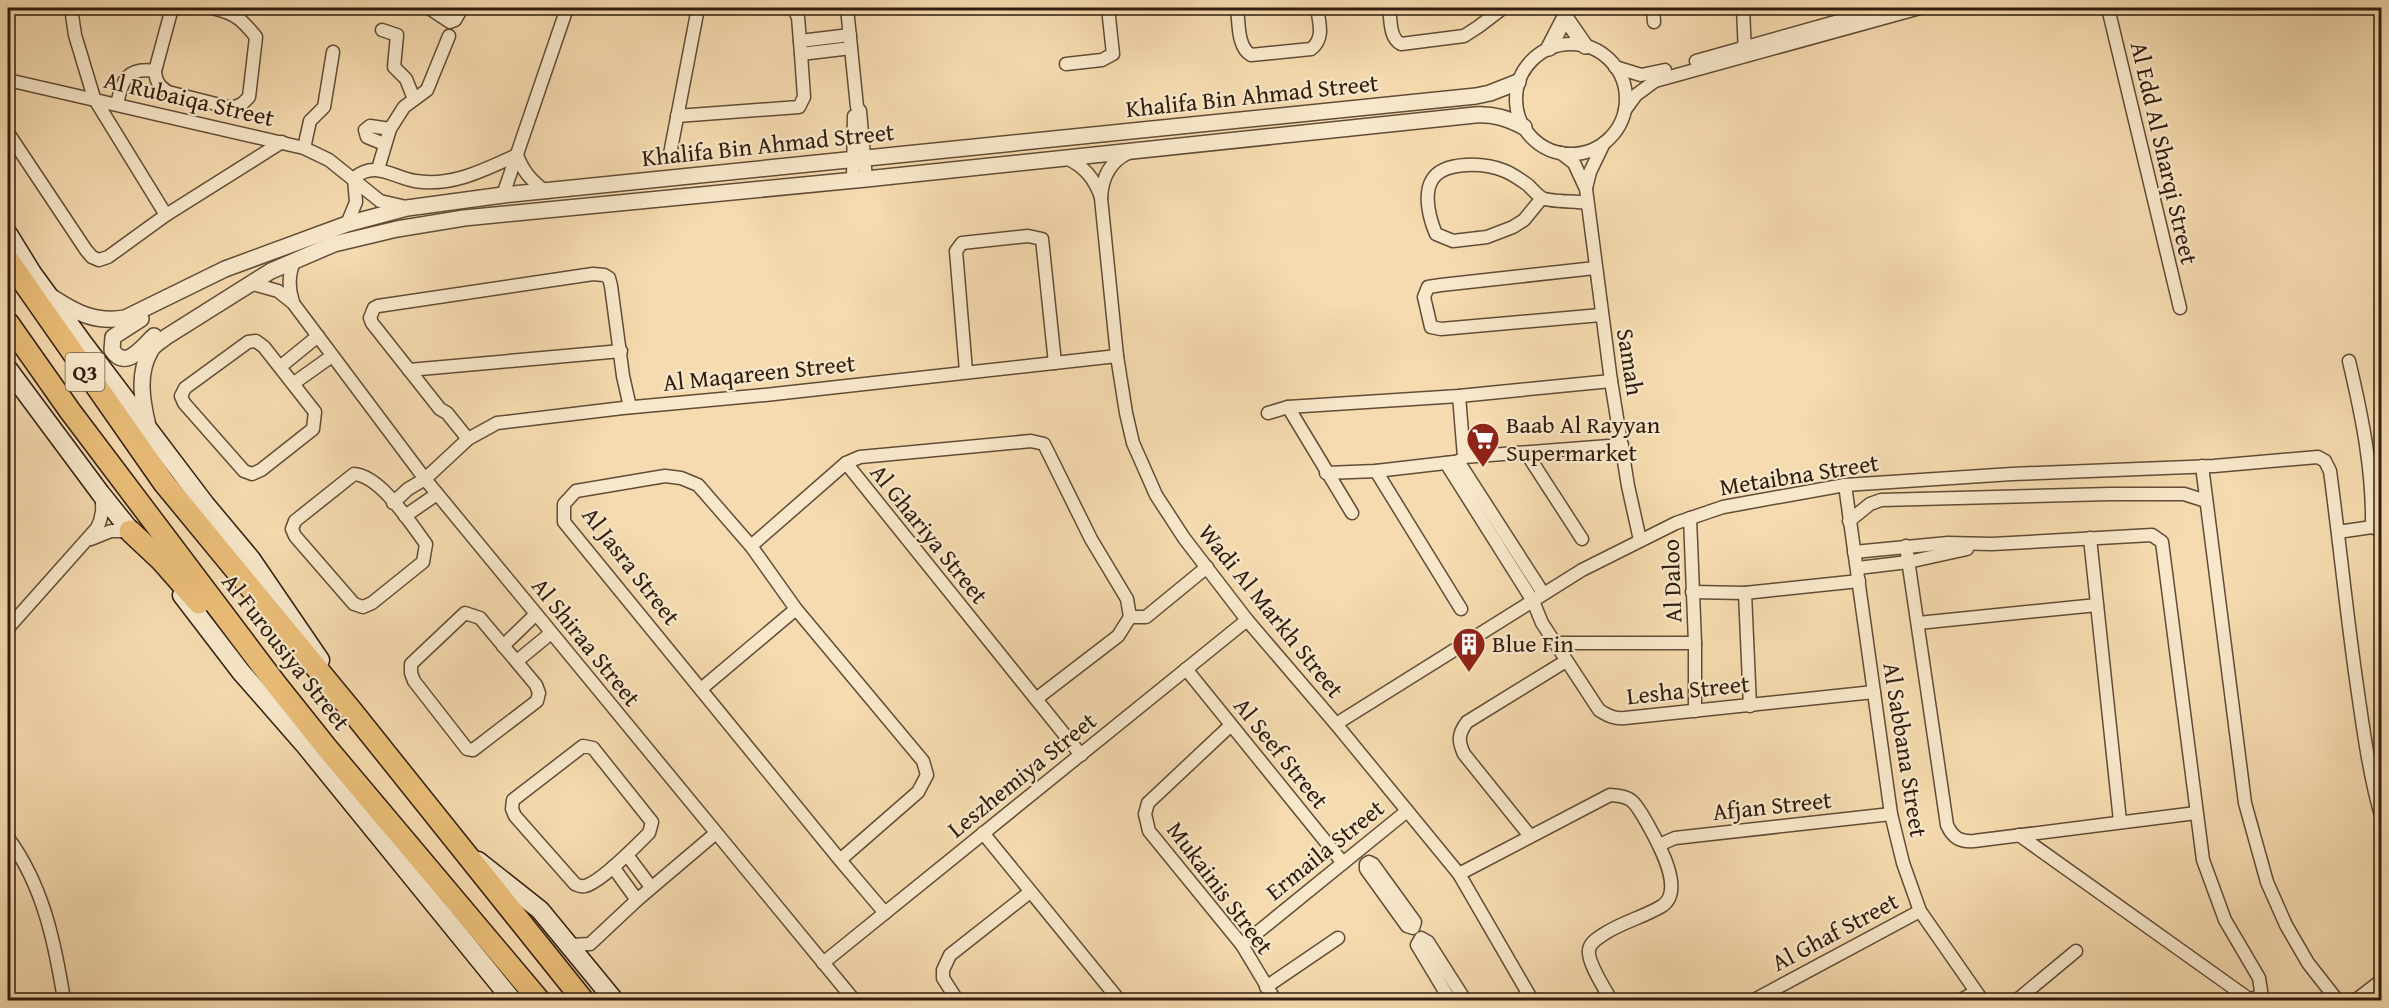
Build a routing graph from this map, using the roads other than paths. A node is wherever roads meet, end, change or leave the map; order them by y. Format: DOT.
graph roads {
  1 [pos="71,8"];
  2 [pos="172,8"];
  3 [pos="211,8"];
  4 [pos="429,8"];
  5 [pos="462,8"];
  6 [pos="567,8"];
  7 [pos="698,8"];
  8 [pos="793,8"];
  9 [pos="847,8"];
  10 [pos="1108,8"];
  11 [pos="1237,8"];
  12 [pos="1317,8"];
  13 [pos="1389,8"];
  14 [pos="1503,8"];
  15 [pos="1653,8"];
  16 [pos="1743,8"];
  17 [pos="1885,8"];
  18 [pos="1920,8"];
  19 [pos="2108,8"];
  20 [pos="1564,12"];
  21 [pos="1654,22"];
  22 [pos="382,30"];
  23 [pos="449,36"];
  24 [pos="850,41"];
  25 [pos="1585,46"];
  26 [pos="800,47"];
  27 [pos="1549,48"];
  28 [pos="1744,51"];
  29 [pos="333,52"];
  30 [pos="1066,64"];
  31 [pos="1615,67"];
  32 [pos="155,71"];
  33 [pos="8,80"];
  34 [pos="1518,82"];
  35 [pos="94,99"];
  36 [pos="414,99"];
  37 [pos="117,104"];
  38 [pos="1624,111"];
  39 [pos="677,116"];
  40 [pos="1524,127"];
  41 [pos="390,129"];
  42 [pos="8,133"];
  43 [pos="282,142"];
  44 [pos="1605,142"];
  45 [pos="384,144"];
  46 [pos="304,148"];
  47 [pos="1137,149"];
  48 [pos="1561,153"];
  49 [pos="670,154"];
  50 [pos="517,155"];
  51 [pos="1064,157"];
  52 [pos="859,158"];
  53 [pos="378,169"];
  54 [pos="354,178"];
  55 [pos="860,180"];
  56 [pos="1586,189"];
  57 [pos="546,192"];
  58 [pos="503,195"];
  59 [pos="1101,198"];
  60 [pos="1542,198"];
  61 [pos="1587,203"];
  62 [pos="407,208"];
  63 [pos="166,215"];
  64 [pos="347,224"];
  65 [pos="8,234"];
  66 [pos="8,260"];
  67 [pos="295,260"];
  68 [pos="1595,268"];
  69 [pos="250,282"];
  70 [pos="173,293"];
  71 [pos="48,295"];
  72 [pos="293,303"];
  73 [pos="2180,308"];
  74 [pos="1601,315"];
  75 [pos="194,318"];
  76 [pos="8,323"];
  77 [pos="318,336"];
  78 [pos="621,351"];
  79 [pos="332,356"];
  80 [pos="1117,356"];
  81 [pos="2349,361"];
  82 [pos="1055,363"];
  83 [pos="280,367"];
  84 [pos="8,369"];
  85 [pos="409,370"];
  86 [pos="966,371"];
  87 [pos="1611,381"];
  88 [pos="294,384"];
  89 [pos="1459,396"];
  90 [pos="626,407"];
  91 [pos="1288,407"];
  92 [pos="1268,413"];
  93 [pos="150,432"];
  94 [pos="464,441"];
  95 [pos="1622,445"];
  96 [pos="1527,454"];
  97 [pos="1456,460"];
  98 [pos="846,463"];
  99 [pos="2202,466"];
  100 [pos="1376,471"];
  101 [pos="1326,473"];
  102 [pos="425,478"];
  103 [pos="1845,485"];
  104 [pos="101,494"];
  105 [pos="437,494"];
  106 [pos="2206,501"];
  107 [pos="393,502"];
  108 [pos="2377,502"];
  109 [pos="1352,513"];
  110 [pos="405,516"];
  111 [pos="1690,518"];
  112 [pos="1849,521"];
  113 [pos="2377,529"];
  114 [pos="130,531"];
  115 [pos="2338,532"];
  116 [pos="2090,538"];
  117 [pos="1582,539"];
  118 [pos="1640,540"];
  119 [pos="87,541"];
  120 [pos="1992,544"];
  121 [pos="751,546"];
  122 [pos="1906,546"];
  123 [pos="1854,552"];
  124 [pos="1908,562"];
  125 [pos="1207,567"];
  126 [pos="1858,574"];
  127 [pos="1692,592"];
  128 [pos="1745,592"];
  129 [pos="1543,593"];
  130 [pos="1533,601"];
  131 [pos="2097,605"];
  132 [pos="796,609"];
  133 [pos="1461,609"];
  134 [pos="536,614"];
  135 [pos="1130,617"];
  136 [pos="1247,620"];
  137 [pos="1918,623"];
  138 [pos="8,628"];
  139 [pos="551,633"];
  140 [pos="1695,643"];
  141 [pos="1555,644"];
  142 [pos="503,646"];
  143 [pos="1566,660"];
  144 [pos="517,662"];
  145 [pos="1186,669"];
  146 [pos="276,684"];
  147 [pos="701,689"];
  148 [pos="1874,692"];
  149 [pos="1036,699"];
  150 [pos="1750,705"];
  151 [pos="351,710"];
  152 [pos="1695,711"];
  153 [pos="1336,724"];
  154 [pos="1231,725"];
  155 [pos="1081,754"];
  156 [pos="1407,811"];
  157 [pos="2196,813"];
  158 [pos="1891,814"];
  159 [pos="2382,819"];
  160 [pos="2120,821"];
  161 [pos="716,833"];
  162 [pos="983,833"];
  163 [pos="2019,835"];
  164 [pos="1530,836"];
  165 [pos="8,838"];
  166 [pos="453,841"];
  167 [pos="1659,845"];
  168 [pos="1357,851"];
  169 [pos="627,855"];
  170 [pos="840,860"];
  171 [pos="1343,863"];
  172 [pos="613,867"];
  173 [pos="1459,874"];
  174 [pos="651,887"];
  175 [pos="1030,892"];
  176 [pos="637,900"];
  177 [pos="1398,906"];
  178 [pos="1920,910"];
  179 [pos="885,913"];
  180 [pos="1338,938"];
  181 [pos="590,944"];
  182 [pos="570,945"];
  183 [pos="1242,945"];
  184 [pos="2076,951"];
  185 [pos="823,963"];
  186 [pos="589,969"];
  187 [pos="2382,980"];
  188 [pos="1266,987"];
  189 [pos="1457,987"];
  190 [pos="1774,996"];
  191 [pos="1978,996"];
  192 [pos="1448,997"];
  193 [pos="1527,999"];
  194 [pos="64,1000"];
  195 [pos="512,1000"];
  196 [pos="539,1000"];
  197 [pos="583,1000"];
  198 [pos="614,1000"];
  199 [pos="854,1000"];
  200 [pos="957,1000"];
  201 [pos="1119,1000"];
  202 [pos="1275,1000"];
  203 [pos="1465,1000"];
  204 [pos="1611,1000"];
  205 [pos="1754,1000"];
  206 [pos="1961,1000"];
  207 [pos="2017,1000"];
  208 [pos="2337,1000"];
  209 [pos="2356,1000"];
  1 -- 35 [label="street"];
  2 -- 32 [label="street"];
  3 -- 32 [label="street"];
  4 -- 5 [label="street"];
  6 -- 50 [label="street"];
  7 -- 39 [label="street"];
  8 -- 26 [label="street"];
  9 -- 24 [label="street"];
  10 -- 30 [label="street"];
  11 -- 12 [label="street"];
  13 -- 14 [label="street"];
  15 -- 21 [label="street"];
  16 -- 28 [label="street"];
  17 -- 28 [label="street"];
  18 -- 28 [label="street"];
  19 -- 73 [label="street, Al Edd Al Sharqi Street"];
  20 -- 25 [label="street"];
  20 -- 27 [label="street"];
  22 -- 36 [label="street"];
  23 -- 36 [label="street"];
  24 -- 26 [label="street"];
  24 -- 52 [label="street"];
  25 -- 27 [label="street"];
  25 -- 31 [label="street"];
  26 -- 39 [label="street"];
  27 -- 34 [label="street"];
  28 -- 31 [label="street"];
  28 -- 38 [label="street"];
  29 -- 46 [label="street"];
  31 -- 38 [label="street"];
  32 -- 37 [label="street"];
  33 -- 35 [label="street, Al Rubaiqa Street"];
  34 -- 40 [label="street"];
  34 -- 52 [label="street, Khalifa Bin Ahmad Street"];
  35 -- 37 [label="street, Al Rubaiqa Street"];
  35 -- 63 [label="street"];
  36 -- 41 [label="street"];
  37 -- 43 [label="street, Al Rubaiqa Street"];
  38 -- 44 [label="street"];
  39 -- 49 [label="street"];
  40 -- 47 [label="street, Khalifa Bin Ahmad Street"];
  40 -- 48 [label="street"];
  41 -- 45 [label="street"];
  41 -- 45 [label="street"];
  42 -- 63 [label="street"];
  43 -- 46 [label="street, Al Rubaiqa Street"];
  43 -- 63 [label="street"];
  44 -- 48 [label="street"];
  44 -- 56 [label="street, Samah"];
  45 -- 53 [label="street"];
  46 -- 54 [label="street, Al Rubaiqa Street"];
  47 -- 51 [label="street, Khalifa Bin Ahmad Street"];
  47 -- 59 [label="street, Wadi Al Markh Street"];
  48 -- 56 [label="street, Samah"];
  50 -- 53 [label="street"];
  50 -- 57 [label="street"];
  50 -- 58 [label="street"];
  51 -- 55 [label="street, Khalifa Bin Ahmad Street"];
  51 -- 59 [label="street, Wadi Al Markh Street"];
  52 -- 55 [label="street"];
  52 -- 57 [label="street, Khalifa Bin Ahmad Street"];
  53 -- 54 [label="street"];
  54 -- 62 [label="street, Al Rubaiqa Street"];
  54 -- 64 [label="street"];
  55 -- 67 [label="street, Khalifa Bin Ahmad Street"];
  56 -- 61 [label="street, Samah"];
  57 -- 58 [label="street, Khalifa Bin Ahmad Street"];
  58 -- 62 [label="street, Khalifa Bin Ahmad Street"];
  59 -- 80 [label="street, Wadi Al Markh Street"];
  60 -- 60 [label="street"];
  60 -- 61 [label="street"];
  61 -- 68 [label="street, Samah"];
  62 -- 64 [label="street, Khalifa Bin Ahmad Street"];
  64 -- 70 [label="street, Khalifa Bin Ahmad Street"];
  65 -- 71 [label="main road, Al Furousiya Street"];
  66 -- 151 [label="highway, Al Furousiya Street / Q3"];
  67 -- 69 [label="street, Khalifa Bin Ahmad Street"];
  67 -- 72 [label="street"];
  68 -- 74 [label="street, Samah"];
  68 -- 74 [label="street"];
  69 -- 72 [label="street, Al Shiraa Street"];
  69 -- 75 [label="street, Khalifa Bin Ahmad Street"];
  70 -- 71 [label="street, Khalifa Bin Ahmad Street"];
  70 -- 75 [label="street"];
  71 -- 93 [label="main road, Al Furousiya Street"];
  72 -- 77 [label="street, Al Shiraa Street"];
  74 -- 87 [label="street, Samah"];
  75 -- 93 [label="street, Khalifa Bin Ahmad Street"];
  76 -- 146 [label="highway, Al Furousiya Street"];
  77 -- 79 [label="street, Al Shiraa Street"];
  77 -- 83 [label="street"];
  78 -- 85 [label="street"];
  78 -- 85 [label="street"];
  78 -- 90 [label="street"];
  79 -- 88 [label="street"];
  79 -- 102 [label="street, Al Shiraa Street"];
  80 -- 82 [label="street, Al Maqareen Street"];
  80 -- 125 [label="street, Wadi Al Markh Street"];
  81 -- 108 [label="street"];
  82 -- 86 [label="street, Al Maqareen Street"];
  82 -- 86 [label="street"];
  83 -- 88 [label="street"];
  83 -- 88 [label="street"];
  84 -- 104 [label="main road, Al Furousiya Street"];
  85 -- 94 [label="street"];
  86 -- 90 [label="street, Al Maqareen Street"];
  87 -- 89 [label="street"];
  87 -- 95 [label="street, Samah"];
  89 -- 91 [label="street"];
  89 -- 97 [label="street"];
  90 -- 94 [label="street, Al Maqareen Street"];
  91 -- 92 [label="street"];
  91 -- 101 [label="street"];
  93 -- 151 [label="main road, Al Furousiya Street"];
  94 -- 102 [label="street, Al Maqareen Street"];
  95 -- 96 [label="street"];
  95 -- 118 [label="street, Samah"];
  96 -- 97 [label="street"];
  96 -- 117 [label="street"];
  97 -- 100 [label="street"];
  97 -- 129 [label="street"];
  97 -- 130 [label="street, Lesha Street"];
  98 -- 121 [label="street"];
  98 -- 135 [label="street, Al Ghariya Street"];
  98 -- 149 [label="street, Al Ghariya Street"];
  99 -- 103 [label="street, Metaibna Street"];
  99 -- 106 [label="street"];
  99 -- 115 [label="street, Metaibna Street"];
  100 -- 101 [label="street"];
  100 -- 133 [label="street"];
  101 -- 109 [label="street"];
  102 -- 105 [label="street, Al Shiraa Street"];
  102 -- 107 [label="street, Al Maqareen Street"];
  103 -- 111 [label="street, Metaibna Street"];
  103 -- 112 [label="street, Al Sabbana Street"];
  104 -- 114 [label="main road, Al Furousiya Street"];
  104 -- 119 [label="street"];
  105 -- 110 [label="street"];
  105 -- 134 [label="street, Al Shiraa Street"];
  106 -- 112 [label="street, Metaibna Street"];
  106 -- 208 [label="street"];
  107 -- 110 [label="street"];
  107 -- 110 [label="street"];
  108 -- 113 [label="street"];
  111 -- 118 [label="street, Metaibna Street"];
  111 -- 127 [label="street, Al Daloo"];
  112 -- 123 [label="street, Al Sabbana Street"];
  113 -- 115 [label="street"];
  114 -- 119 [label="street"];
  114 -- 146 [label="highway"];
  114 -- 195 [label="main road, Al Furousiya Street"];
  115 -- 159 [label="street"];
  116 -- 120 [label="street"];
  116 -- 131 [label="street"];
  116 -- 157 [label="street"];
  118 -- 129 [label="street, Metaibna Street"];
  119 -- 138 [label="street"];
  120 -- 122 [label="street"];
  120 -- 124 [label="street"];
  121 -- 132 [label="street, Al Jasra Street"];
  121 -- 147 [label="street, Al Jasra Street"];
  122 -- 123 [label="street"];
  122 -- 124 [label="street"];
  123 -- 126 [label="street, Al Sabbana Street"];
  124 -- 126 [label="street"];
  124 -- 137 [label="street"];
  125 -- 135 [label="street"];
  125 -- 136 [label="street, Wadi Al Markh Street"];
  126 -- 128 [label="street"];
  126 -- 148 [label="street, Al Sabbana Street"];
  127 -- 128 [label="street"];
  127 -- 140 [label="street, Al Daloo"];
  128 -- 150 [label="street"];
  129 -- 130 [label="street, Metaibna Street"];
  130 -- 141 [label="street, Lesha Street"];
  130 -- 153 [label="street, Metaibna Street"];
  131 -- 137 [label="street"];
  131 -- 160 [label="street"];
  132 -- 147 [label="street"];
  132 -- 170 [label="street, Al Jasra Street"];
  134 -- 139 [label="street, Al Shiraa Street"];
  134 -- 142 [label="street"];
  135 -- 149 [label="street"];
  136 -- 145 [label="street, Leszhemiya Street"];
  136 -- 153 [label="street, Wadi Al Markh Street"];
  137 -- 163 [label="street"];
  139 -- 144 [label="street"];
  139 -- 161 [label="street, Al Shiraa Street"];
  140 -- 141 [label="street, Al Daloo"];
  140 -- 152 [label="street, Al Daloo"];
  141 -- 143 [label="street, Lesha Street"];
  142 -- 144 [label="street"];
  142 -- 144 [label="street"];
  143 -- 152 [label="street, Lesha Street"];
  143 -- 164 [label="street"];
  145 -- 154 [label="street, Al Seef Street"];
  145 -- 155 [label="street, Leszhemiya Street"];
  146 -- 196 [label="highway, Al Furousiya Street"];
  147 -- 170 [label="street, Al Jasra Street"];
  148 -- 150 [label="street, Lesha Street"];
  148 -- 158 [label="street, Al Sabbana Street"];
  149 -- 155 [label="street, Al Ghariya Street"];
  150 -- 152 [label="street, Lesha Street"];
  151 -- 166 [label="highway, Al Furousiya Street"];
  153 -- 156 [label="street, Wadi Al Markh Street"];
  154 -- 171 [label="street, Al Seef Street"];
  154 -- 183 [label="street, Mukainis Street"];
  155 -- 162 [label="street, Leszhemiya Street"];
  156 -- 168 [label="street, Ermaila Street"];
  156 -- 173 [label="street, Wadi Al Markh Street"];
  157 -- 160 [label="street"];
  157 -- 163 [label="street"];
  158 -- 167 [label="street, Afjan Street"];
  158 -- 178 [label="street, Al Sabbana Street"];
  160 -- 163 [label="street"];
  161 -- 174 [label="street"];
  161 -- 185 [label="street, Al Shiraa Street"];
  162 -- 175 [label="street"];
  162 -- 179 [label="street, Leszhemiya Street"];
  164 -- 167 [label="street"];
  164 -- 173 [label="street"];
  165 -- 194 [label="street"];
  166 -- 182 [label="main road, Al Furousiya Street"];
  166 -- 197 [label="highway, Al Furousiya Street"];
  167 -- 204 [label="street"];
  168 -- 171 [label="street, Ermaila Street"];
  168 -- 177 [label="street"];
  169 -- 172 [label="street"];
  169 -- 172 [label="street"];
  169 -- 174 [label="street"];
  170 -- 179 [label="street, Al Jasra Street"];
  171 -- 183 [label="street, Ermaila Street"];
  172 -- 176 [label="street"];
  173 -- 193 [label="street, Wadi Al Markh Street"];
  174 -- 176 [label="street"];
  175 -- 200 [label="street"];
  175 -- 201 [label="street"];
  176 -- 181 [label="street"];
  178 -- 190 [label="street, Al Ghaf Street"];
  178 -- 191 [label="street, Al Sabbana Street"];
  179 -- 185 [label="street, Leszhemiya Street"];
  180 -- 188 [label="street"];
  181 -- 182 [label="street"];
  181 -- 186 [label="street"];
  182 -- 186 [label="main road, Al Furousiya Street"];
  183 -- 188 [label="street, Mukainis Street"];
  184 -- 207 [label="street"];
  185 -- 199 [label="street, Al Shiraa Street"];
  186 -- 198 [label="main road, Al Furousiya Street"];
  187 -- 209 [label="street"];
  188 -- 202 [label="street, Mukainis Street"];
  189 -- 192 [label="street"];
  189 -- 192 [label="street"];
  189 -- 203 [label="street"];
  190 -- 205 [label="street, Al Ghaf Street"];
  191 -- 206 [label="street"];
}
